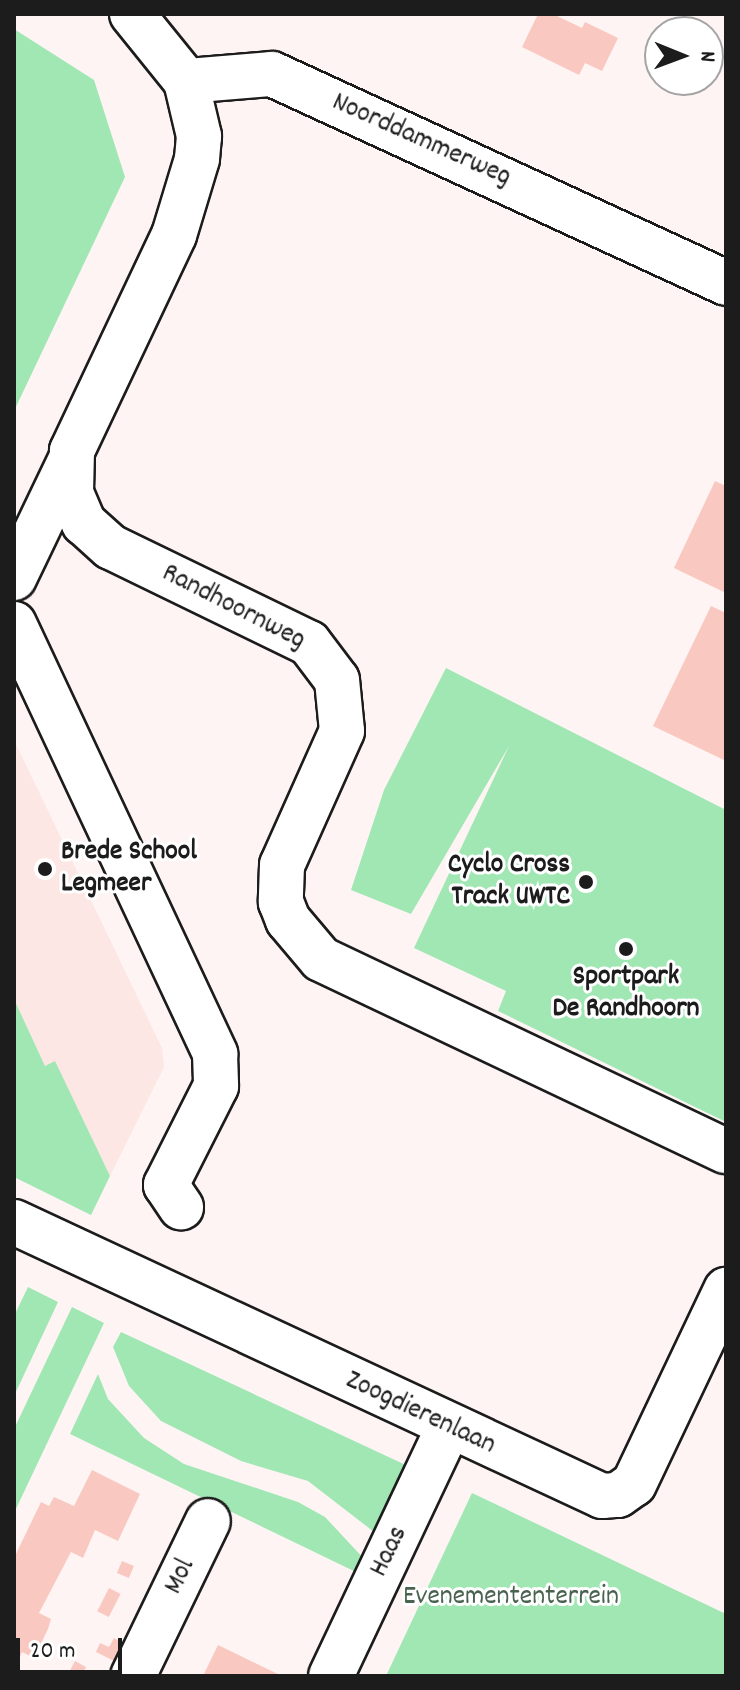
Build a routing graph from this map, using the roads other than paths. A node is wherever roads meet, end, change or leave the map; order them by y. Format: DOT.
graph roads {
  1 [pos="132,14"];
  2 [pos="186,81"];
  3 [pos="726,283"];
  4 [pos="70,461"];
  5 [pos="14,578"];
  6 [pos="14,624"];
  7 [pos="726,1151"];
  8 [pos="181,1207"];
  9 [pos="14,1222"];
  10 [pos="726,1290"];
  11 [pos="448,1428"];
  12 [pos="208,1521"];
  13 [pos="133,1676"];
  14 [pos="331,1676"];
  1 -- 2 [label="street"];
  2 -- 3 [label="street, Noorddammerweg"];
  2 -- 4 [label="street"];
  4 -- 5 [label="street"];
  4 -- 7 [label="street, Randhoornweg"];
  6 -- 8 [label="street"];
  9 -- 11 [label="street, Zoogdierenlaan"];
  10 -- 11 [label="street, Zoogdierenlaan"];
  11 -- 14 [label="street, Haas"];
  12 -- 13 [label="street, Mol"];
}
